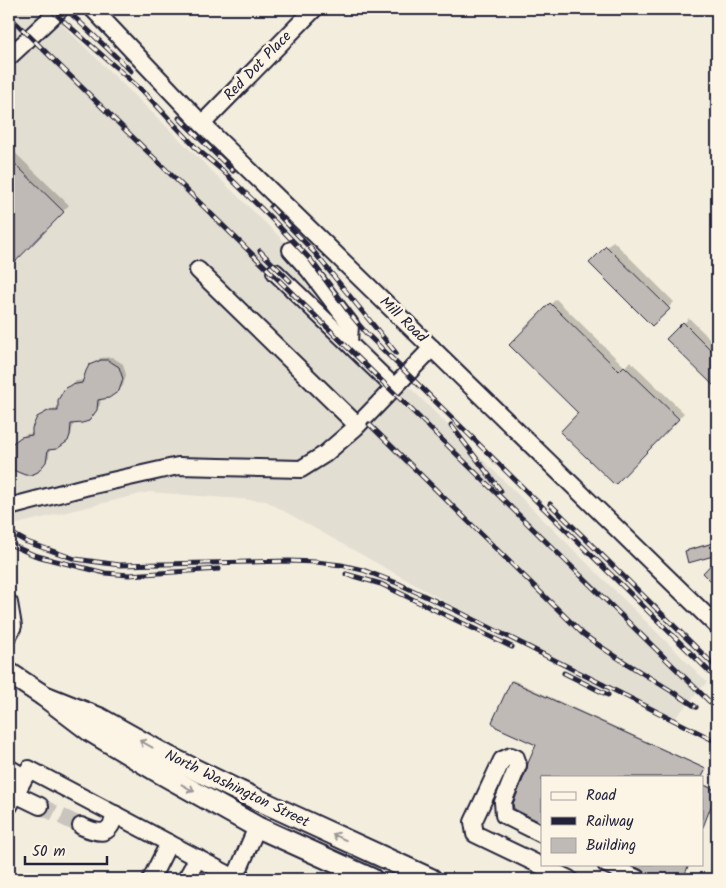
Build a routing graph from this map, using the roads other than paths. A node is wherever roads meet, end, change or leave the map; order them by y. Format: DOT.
graph roads {
  1 [pos="60,9"];
  2 [pos="93,9"];
  3 [pos="314,9"];
  4 [pos="9,57"];
  5 [pos="202,124"];
  6 [pos="291,250"];
  7 [pos="198,270"];
  8 [pos="275,272"];
  9 [pos="349,343"];
  10 [pos="432,348"];
  11 [pos="394,387"];
  12 [pos="357,425"];
  13 [pos="9,507"];
  14 [pos="9,603"];
  15 [pos="717,626"];
  16 [pos="9,634"];
  17 [pos="9,673"];
  18 [pos="44,696"];
  19 [pos="9,768"];
  20 [pos="24,777"];
  21 [pos="12,800"];
  22 [pos="40,806"];
  23 [pos="115,814"];
  24 [pos="81,826"];
  25 [pos="257,827"];
  26 [pos="541,834"];
  27 [pos="169,843"];
  28 [pos="371,852"];
  29 [pos="198,858"];
  30 [pos="541,866"];
  31 [pos="542,866"];
  32 [pos="610,866"];
  33 [pos="366,877"];
  34 [pos="151,879"];
  35 [pos="186,879"];
  36 [pos="431,879"];
  37 [pos="569,879"];
  38 [pos="638,879"];
  1 -- 4 [label="street"];
  2 -- 5 [label="street, Mill Road"];
  3 -- 5 [label="street, Red Dot Place"];
  5 -- 10 [label="street, Mill Road"];
  6 -- 9 [label="street"];
  7 -- 12 [label="street"];
  8 -- 9 [label="street"];
  9 -- 11 [label="street"];
  10 -- 11 [label="street"];
  10 -- 15 [label="street, Mill Road"];
  11 -- 12 [label="street"];
  12 -- 13 [label="street"];
  14 -- 16 [label="street"];
  17 -- 18 [label="main road, North Washington Street"];
  18 -- 25 [label="main road, North Washington Street, one-way"];
  28 -- 18 [label="main road, North Washington Street, one-way"];
  19 -- 20 [label="street"];
  20 -- 21 [label="street"];
  20 -- 23 [label="street"];
  21 -- 22 [label="street"];
  23 -- 24 [label="street"];
  23 -- 27 [label="street"];
  25 -- 29 [label="street"];
  25 -- 33 [label="main road, North Washington Street"];
  26 -- 30 [label="street"];
  27 -- 29 [label="street"];
  27 -- 34 [label="street"];
  28 -- 33 [label="main road"];
  28 -- 36 [label="main road, North Washington Street"];
  29 -- 35 [label="street"];
  31 -- 37 [label="street"];
  32 -- 38 [label="street"];
}
